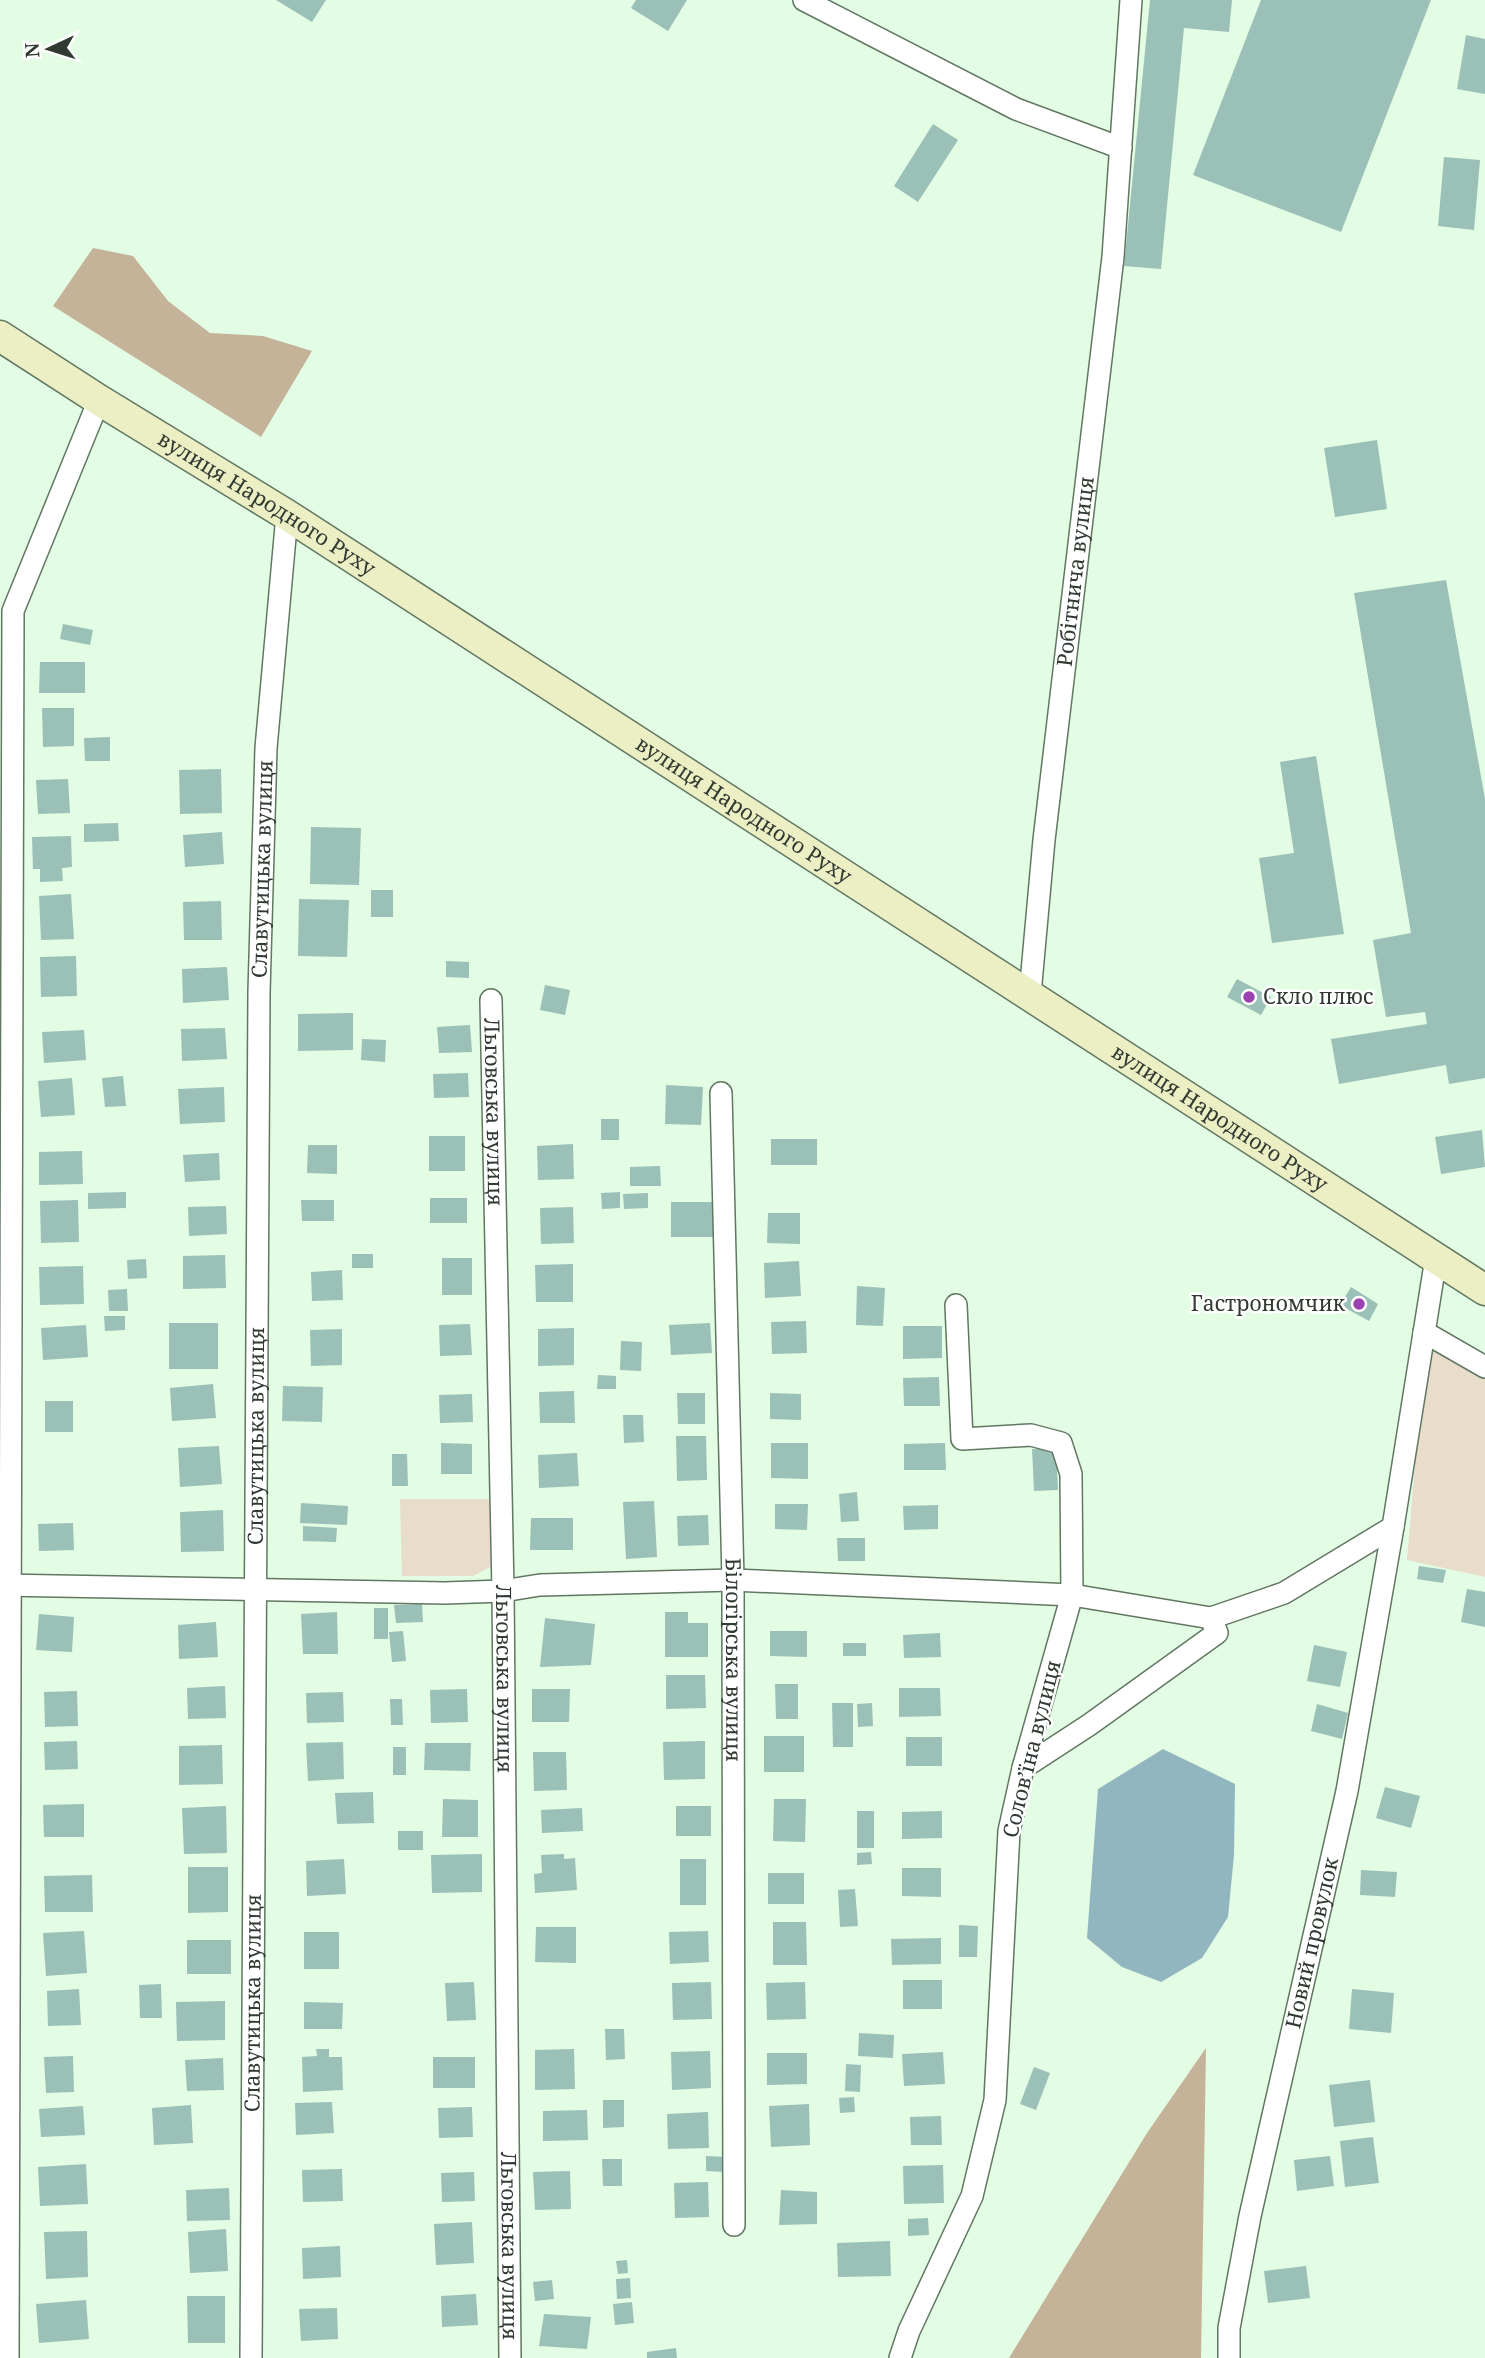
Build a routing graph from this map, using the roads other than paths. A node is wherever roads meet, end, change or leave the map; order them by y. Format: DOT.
graph roads {
  1 [pos="804,0"];
  2 [pos="1131,0"];
  3 [pos="1121,148"];
  4 [pos="0,336"];
  5 [pos="99,400"];
  6 [pos="287,515"];
  7 [pos="1030,994"];
  8 [pos="491,1000"];
  9 [pos="722,1093"];
  10 [pos="1436,1258"];
  11 [pos="1485,1290"];
  12 [pos="956,1305"];
  13 [pos="1424,1332"];
  14 [pos="1485,1367"];
  15 [pos="1393,1527"];
  16 [pos="733,1580"];
  17 [pos="4,1585"];
  18 [pos="257,1590"];
  19 [pos="503,1591"];
  20 [pos="1072,1595"];
  21 [pos="1211,1618"];
  22 [pos="1023,1768"];
  23 [pos="734,2225"];
  24 [pos="8,2358"];
  25 [pos="251,2358"];
  26 [pos="510,2358"];
  27 [pos="900,2358"];
  28 [pos="1228,2358"];
  1 -- 3 [label="street"];
  2 -- 3 [label="street, Робітнича вулиця"];
  3 -- 7 [label="street, Робітнича вулиця"];
  4 -- 5 [label="main road, вулиця Народного Руху"];
  5 -- 6 [label="main road, вулиця Народного Руху"];
  5 -- 17 [label="street"];
  6 -- 7 [label="main road, вулиця Народного Руху"];
  6 -- 18 [label="street, Славутицька вулиця"];
  7 -- 10 [label="main road, вулиця Народного Руху"];
  8 -- 19 [label="street, Льговська вулиця"];
  9 -- 16 [label="street, Білогірська вулиця"];
  10 -- 11 [label="main road, вулиця Народного Руху"];
  10 -- 13 [label="street, Новий провулок"];
  12 -- 20 [label="street, Соловʼїна вулиця"];
  13 -- 14 [label="street"];
  13 -- 15 [label="street, Новий провулок"];
  15 -- 21 [label="street"];
  15 -- 28 [label="street, Новий провулок"];
  16 -- 19 [label="street"];
  16 -- 20 [label="street"];
  16 -- 23 [label="street, Білогірська вулиця"];
  17 -- 18 [label="street"];
  17 -- 24 [label="street"];
  18 -- 19 [label="street"];
  18 -- 25 [label="street, Славутицька вулиця"];
  19 -- 26 [label="street, Льговська вулиця"];
  20 -- 21 [label="street"];
  20 -- 22 [label="street, Соловʼїна вулиця"];
  21 -- 22 [label="street"];
  22 -- 27 [label="street, Соловʼїна вулиця"];
}
